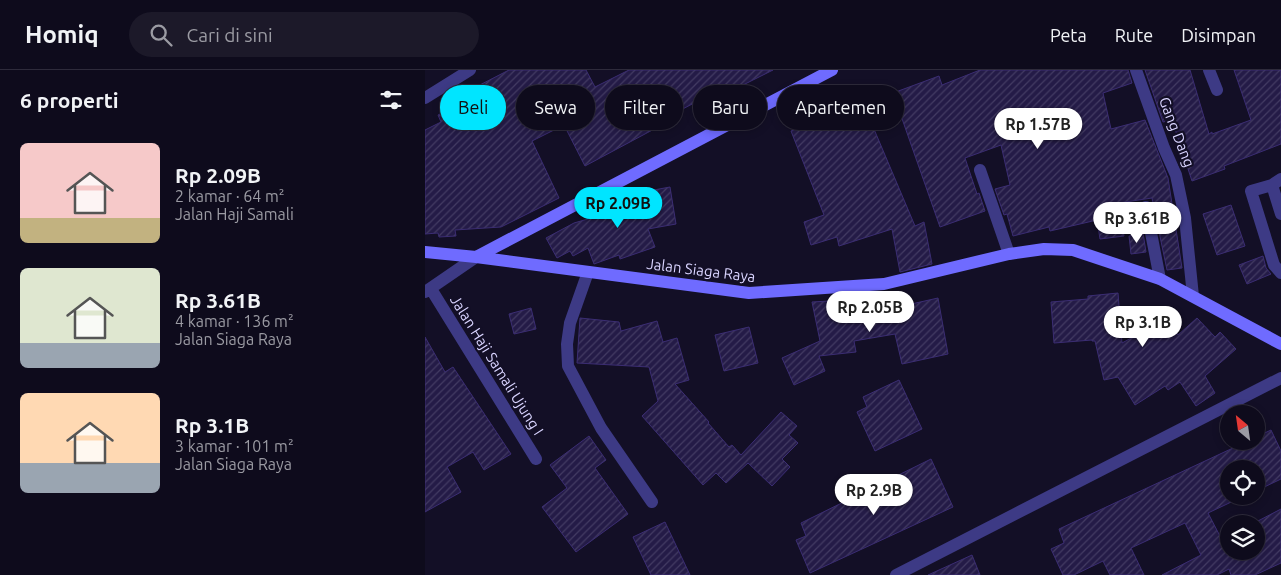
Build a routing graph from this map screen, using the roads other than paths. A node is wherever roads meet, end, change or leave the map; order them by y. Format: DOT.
graph roads {
  1 [pos="470,70"];
  2 [pos="832,70"];
  3 [pos="1136,70"];
  4 [pos="1209,70"];
  5 [pos="1217,90"];
  6 [pos="425,98"];
  7 [pos="980,170"];
  8 [pos="1276,182"];
  9 [pos="1147,207"];
  10 [pos="1281,214"];
  11 [pos="425,252"];
  12 [pos="1009,254"];
  13 [pos="477,257"];
  14 [pos="588,272"];
  15 [pos="1281,273"];
  16 [pos="1160,279"];
  17 [pos="428,290"];
  18 [pos="1193,296"];
  19 [pos="1281,344"];
  20 [pos="1281,378"];
  21 [pos="536,459"];
  22 [pos="652,502"];
  23 [pos="895,575"];
  1 -- 6 [label="street"];
  2 -- 13 [label="main road"];
  3 -- 18 [label="street, Gang Dang"];
  4 -- 5 [label="street"];
  7 -- 12 [label="street"];
  8 -- 10 [label="street"];
  8 -- 15 [label="street"];
  9 -- 16 [label="street"];
  11 -- 13 [label="main road, Jalan Siaga Raya"];
  12 -- 14 [label="main road, Jalan Siaga Raya"];
  12 -- 16 [label="main road, Jalan Siaga Raya"];
  13 -- 14 [label="main road, Jalan Siaga Raya"];
  13 -- 17 [label="street"];
  14 -- 22 [label="street"];
  16 -- 18 [label="main road, Jalan Siaga Raya"];
  17 -- 21 [label="street, Jalan Haji Samali Ujung I"];
  18 -- 19 [label="main road, Jalan Siaga Raya"];
  20 -- 23 [label="street"];
}
